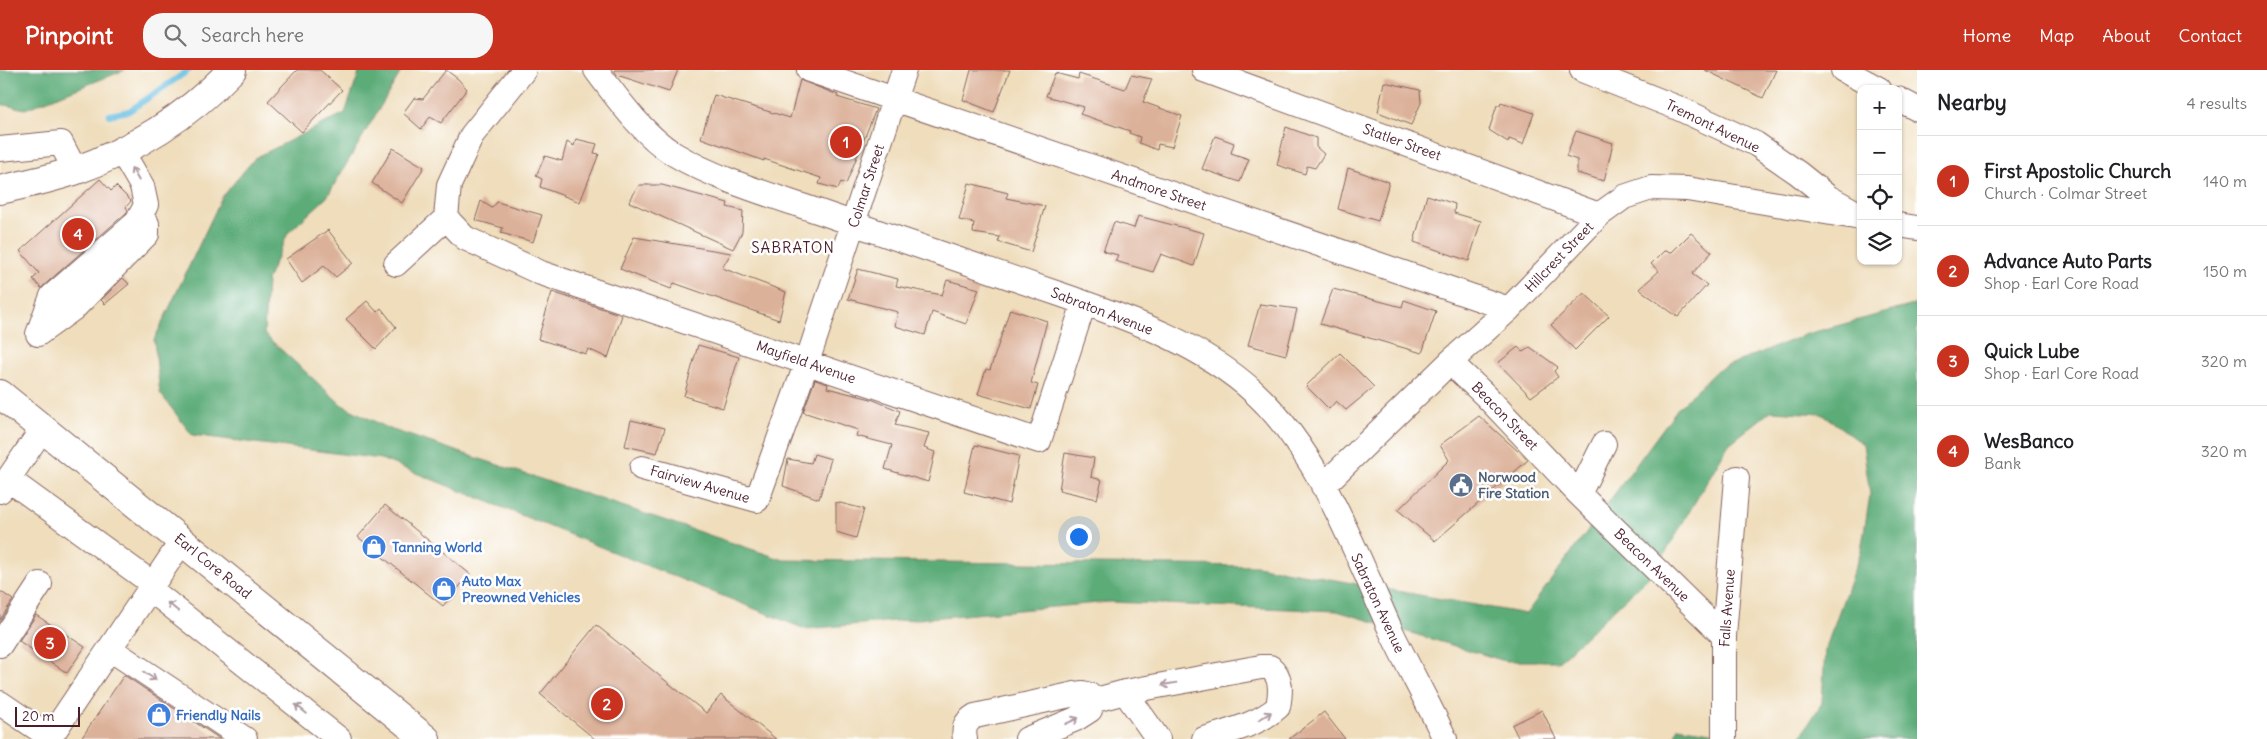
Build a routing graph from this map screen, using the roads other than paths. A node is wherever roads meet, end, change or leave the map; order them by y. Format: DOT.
graph roads {
  1 [pos="232,70"];
  2 [pos="524,70"];
  3 [pos="596,70"];
  4 [pos="809,70"];
  5 [pos="904,70"];
  6 [pos="1204,70"];
  7 [pos="1582,70"];
  8 [pos="1843,70"];
  9 [pos="1871,85"];
  10 [pos="895,100"];
  11 [pos="1902,101"];
  12 [pos="1917,109"];
  13 [pos="0,149"];
  14 [pos="121,150"];
  15 [pos="75,170"];
  16 [pos="13,187"];
  17 [pos="0,196"];
  18 [pos="1599,215"];
  19 [pos="1857,215"];
  20 [pos="1857,216"];
  21 [pos="446,218"];
  22 [pos="147,221"];
  23 [pos="854,224"];
  24 [pos="1902,226"];
  25 [pos="1917,228"];
  26 [pos="396,264"];
  27 [pos="1084,303"];
  28 [pos="1509,309"];
  29 [pos="807,362"];
  30 [pos="1450,362"];
  31 [pos="0,394"];
  32 [pos="43,428"];
  33 [pos="1604,444"];
  34 [pos="642,468"];
  35 [pos="1737,478"];
  36 [pos="1323,486"];
  37 [pos="3,487"];
  38 [pos="1579,494"];
  39 [pos="757,500"];
  40 [pos="182,541"];
  41 [pos="40,584"];
  42 [pos="152,586"];
  43 [pos="1724,636"];
  44 [pos="0,645"];
  45 [pos="110,649"];
  46 [pos="1125,692"];
  47 [pos="1092,702"];
  48 [pos="0,704"];
  49 [pos="49,738"];
  50 [pos="245,739"];
  51 [pos="339,739"];
  52 [pos="426,739"];
  53 [pos="966,739"];
  54 [pos="1027,739"];
  55 [pos="1158,739"];
  56 [pos="1204,739"];
  57 [pos="1444,739"];
  58 [pos="1724,739"];
  1 -- 14 [label="main road"];
  2 -- 21 [label="street"];
  3 -- 23 [label="street, Sabraton Avenue"];
  4 -- 10 [label="street, Andmore Street"];
  5 -- 10 [label="street, Colmar Street"];
  6 -- 18 [label="street, Statler Street"];
  7 -- 19 [label="street, Tremont Avenue"];
  8 -- 9 [label="street"];
  10 -- 23 [label="street, Colmar Street"];
  10 -- 28 [label="street, Andmore Street"];
  11 -- 12 [label="street"];
  13 -- 15 [label="street"];
  14 -- 15 [label="main road"];
  22 -- 14 [label="street, one-way"];
  15 -- 16 [label="main road"];
  16 -- 17 [label="main road"];
  18 -- 20 [label="street, Hillcrest Street"];
  18 -- 28 [label="street, Hillcrest Street"];
  21 -- 26 [label="street"];
  21 -- 29 [label="street, Mayfield Avenue"];
  22 -- 22 [label="street"];
  23 -- 27 [label="street, Sabraton Avenue"];
  23 -- 29 [label="street, Colmar Street"];
  24 -- 25 [label="street"];
  27 -- 29 [label="street, Mayfield Avenue"];
  27 -- 36 [label="street, Sabraton Avenue"];
  28 -- 30 [label="street, Hillcrest Street"];
  29 -- 39 [label="street, Colmar Street"];
  30 -- 36 [label="street, Hillcrest Street"];
  30 -- 38 [label="street, Beacon Street"];
  31 -- 32 [label="main road, Earl Core Road"];
  32 -- 37 [label="street"];
  32 -- 40 [label="main road, Earl Core Road"];
  33 -- 38 [label="street"];
  34 -- 39 [label="street, Fairview Avenue"];
  35 -- 43 [label="street, Falls Avenue"];
  36 -- 57 [label="street, Sabraton Avenue"];
  37 -- 42 [label="street"];
  38 -- 43 [label="street, Beacon Avenue"];
  40 -- 42 [label="street"];
  40 -- 52 [label="main road, Earl Core Road"];
  41 -- 44 [label="street"];
  42 -- 45 [label="street"];
  51 -- 42 [label="street, one-way"];
  43 -- 58 [label="street, Falls Avenue"];
  45 -- 49 [label="street"];
  45 -- 50 [label="street, one-way"];
  46 -- 47 [label="street"];
  46 -- 55 [label="street"];
  56 -- 46 [label="street, one-way"];
  47 -- 53 [label="street"];
  54 -- 47 [label="street, one-way"];
  48 -- 49 [label="street"];
}
